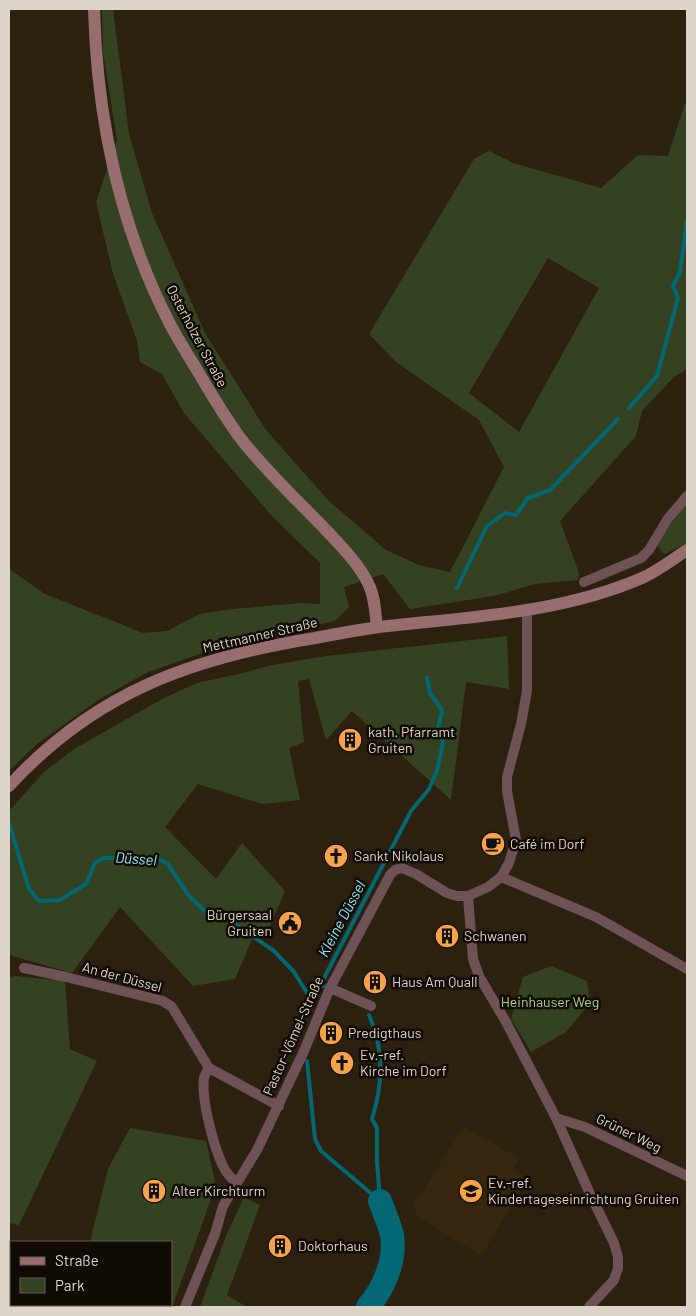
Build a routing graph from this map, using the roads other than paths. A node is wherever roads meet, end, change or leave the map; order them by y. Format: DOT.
graph roads {
  1 [pos="94,9"];
  2 [pos="687,496"];
  3 [pos="687,550"];
  4 [pos="584,582"];
  5 [pos="527,610"];
  6 [pos="377,627"];
  7 [pos="9,786"];
  8 [pos="501,876"];
  9 [pos="468,896"];
  10 [pos="24,968"];
  11 [pos="687,969"];
  12 [pos="330,988"];
  13 [pos="371,1006"];
  14 [pos="209,1068"];
  15 [pos="279,1106"];
  16 [pos="556,1118"];
  17 [pos="687,1176"];
  18 [pos="236,1183"];
  19 [pos="186,1307"];
  20 [pos="589,1307"];
  1 -- 6 [label="main road, Osterholzer Straße"];
  2 -- 4 [label="street"];
  3 -- 5 [label="main road"];
  5 -- 6 [label="main road, Mettmanner Straße"];
  5 -- 8 [label="street"];
  6 -- 7 [label="main road, Mettmanner Straße"];
  8 -- 9 [label="street"];
  8 -- 11 [label="street"];
  9 -- 12 [label="street, Pastor-Vömel-Straße"];
  9 -- 16 [label="street"];
  10 -- 14 [label="street, An der Düssel"];
  12 -- 13 [label="street"];
  12 -- 15 [label="street, Pastor-Vömel-Straße"];
  14 -- 15 [label="street"];
  14 -- 18 [label="street"];
  15 -- 18 [label="street, Pastor-Vömel-Straße"];
  16 -- 17 [label="street, Grüner Weg"];
  16 -- 20 [label="street"];
  18 -- 19 [label="street"];
}
